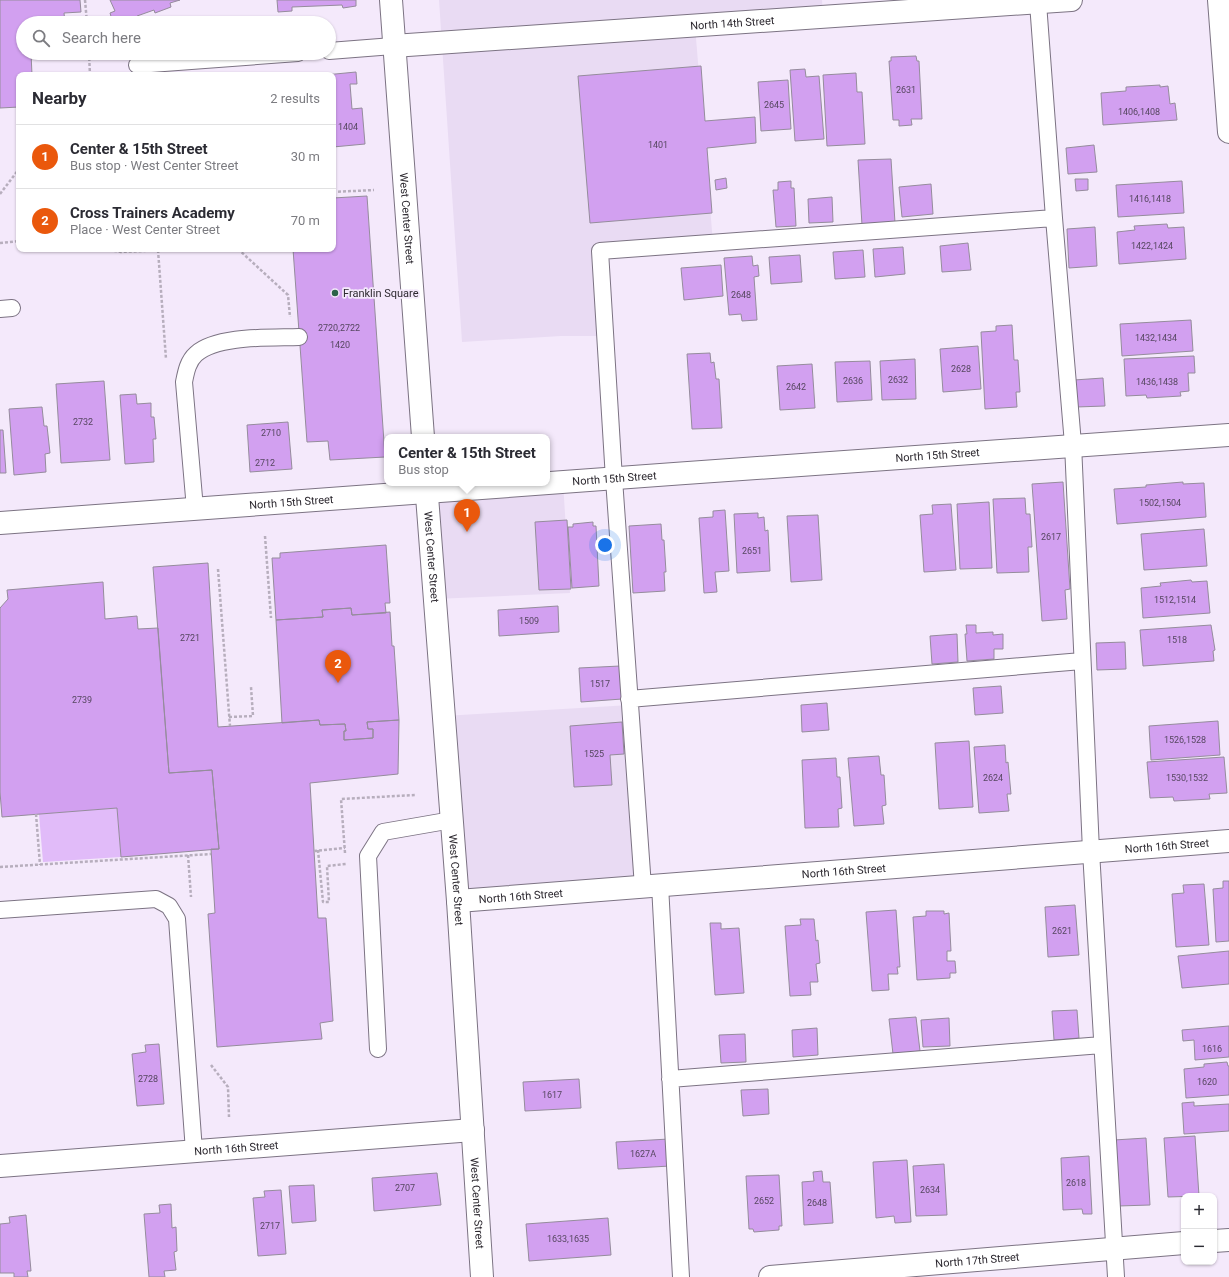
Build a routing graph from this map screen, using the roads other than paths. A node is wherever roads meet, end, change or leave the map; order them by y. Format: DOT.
graph roads {
  1 [pos="391,0"];
  2 [pos="1071,0"];
  3 [pos="1219,0"];
  4 [pos="1038,3"];
  5 [pos="394,46"];
  6 [pos="336,50"];
  7 [pos="196,60"];
  8 [pos="137,64"];
  9 [pos="1229,132"];
  10 [pos="1054,218"];
  11 [pos="295,337"];
  12 [pos="423,434"];
  13 [pos="1229,435"];
  14 [pos="1073,444"];
  15 [pos="614,479"];
  16 [pos="550,482"];
  17 [pos="468,486"];
  18 [pos="426,488"];
  19 [pos="195,509"];
  20 [pos="0,523"];
  21 [pos="1082,662"];
  22 [pos="629,699"];
  23 [pos="452,820"];
  24 [pos="1229,841"];
  25 [pos="1091,851"];
  26 [pos="651,886"];
  27 [pos="458,901"];
  28 [pos="0,910"];
  29 [pos="1102,1045"];
  30 [pos="378,1049"];
  31 [pos="670,1079"];
  32 [pos="473,1130"];
  33 [pos="194,1151"];
  34 [pos="0,1166"];
  35 [pos="1229,1240"];
  36 [pos="1217,1241"];
  37 [pos="1181,1243"];
  38 [pos="1114,1249"];
  39 [pos="482,1277"];
  40 [pos="681,1277"];
  41 [pos="770,1277"];
  42 [pos="1116,1277"];
  1 -- 5 [label="street, West Center Street"];
  2 -- 4 [label="street, North 14th Street"];
  3 -- 9 [label="street"];
  4 -- 5 [label="street, North 14th Street"];
  4 -- 10 [label="lane"];
  5 -- 6 [label="lane"];
  5 -- 12 [label="street, West Center Street"];
  7 -- 8 [label="lane"];
  10 -- 14 [label="lane"];
  10 -- 15 [label="lane"];
  11 -- 19 [label="lane"];
  13 -- 14 [label="street, North 15th Street"];
  14 -- 15 [label="street, North 15th Street"];
  14 -- 21 [label="lane"];
  15 -- 16 [label="street, North 15th Street"];
  15 -- 22 [label="lane"];
  17 -- 18 [label="street, North 15th Street"];
  18 -- 19 [label="street, North 15th Street"];
  18 -- 23 [label="street, West Center Street"];
  19 -- 20 [label="street, North 15th Street"];
  21 -- 22 [label="lane"];
  21 -- 25 [label="lane"];
  22 -- 26 [label="lane"];
  23 -- 27 [label="street, West Center Street"];
  23 -- 30 [label="lane"];
  24 -- 25 [label="street, North 16th Street"];
  25 -- 26 [label="street, North 16th Street"];
  25 -- 29 [label="lane"];
  26 -- 27 [label="street, North 16th Street"];
  26 -- 31 [label="lane"];
  27 -- 32 [label="street, West Center Street"];
  28 -- 33 [label="lane"];
  29 -- 31 [label="lane"];
  29 -- 38 [label="lane"];
  31 -- 40 [label="lane"];
  32 -- 33 [label="street, North 16th Street"];
  32 -- 39 [label="street, West Center Street"];
  33 -- 34 [label="street, North 16th Street"];
  35 -- 36 [label="street"];
  37 -- 38 [label="street, North 17th Street"];
  38 -- 41 [label="street, North 17th Street"];
  38 -- 42 [label="lane"];
}
